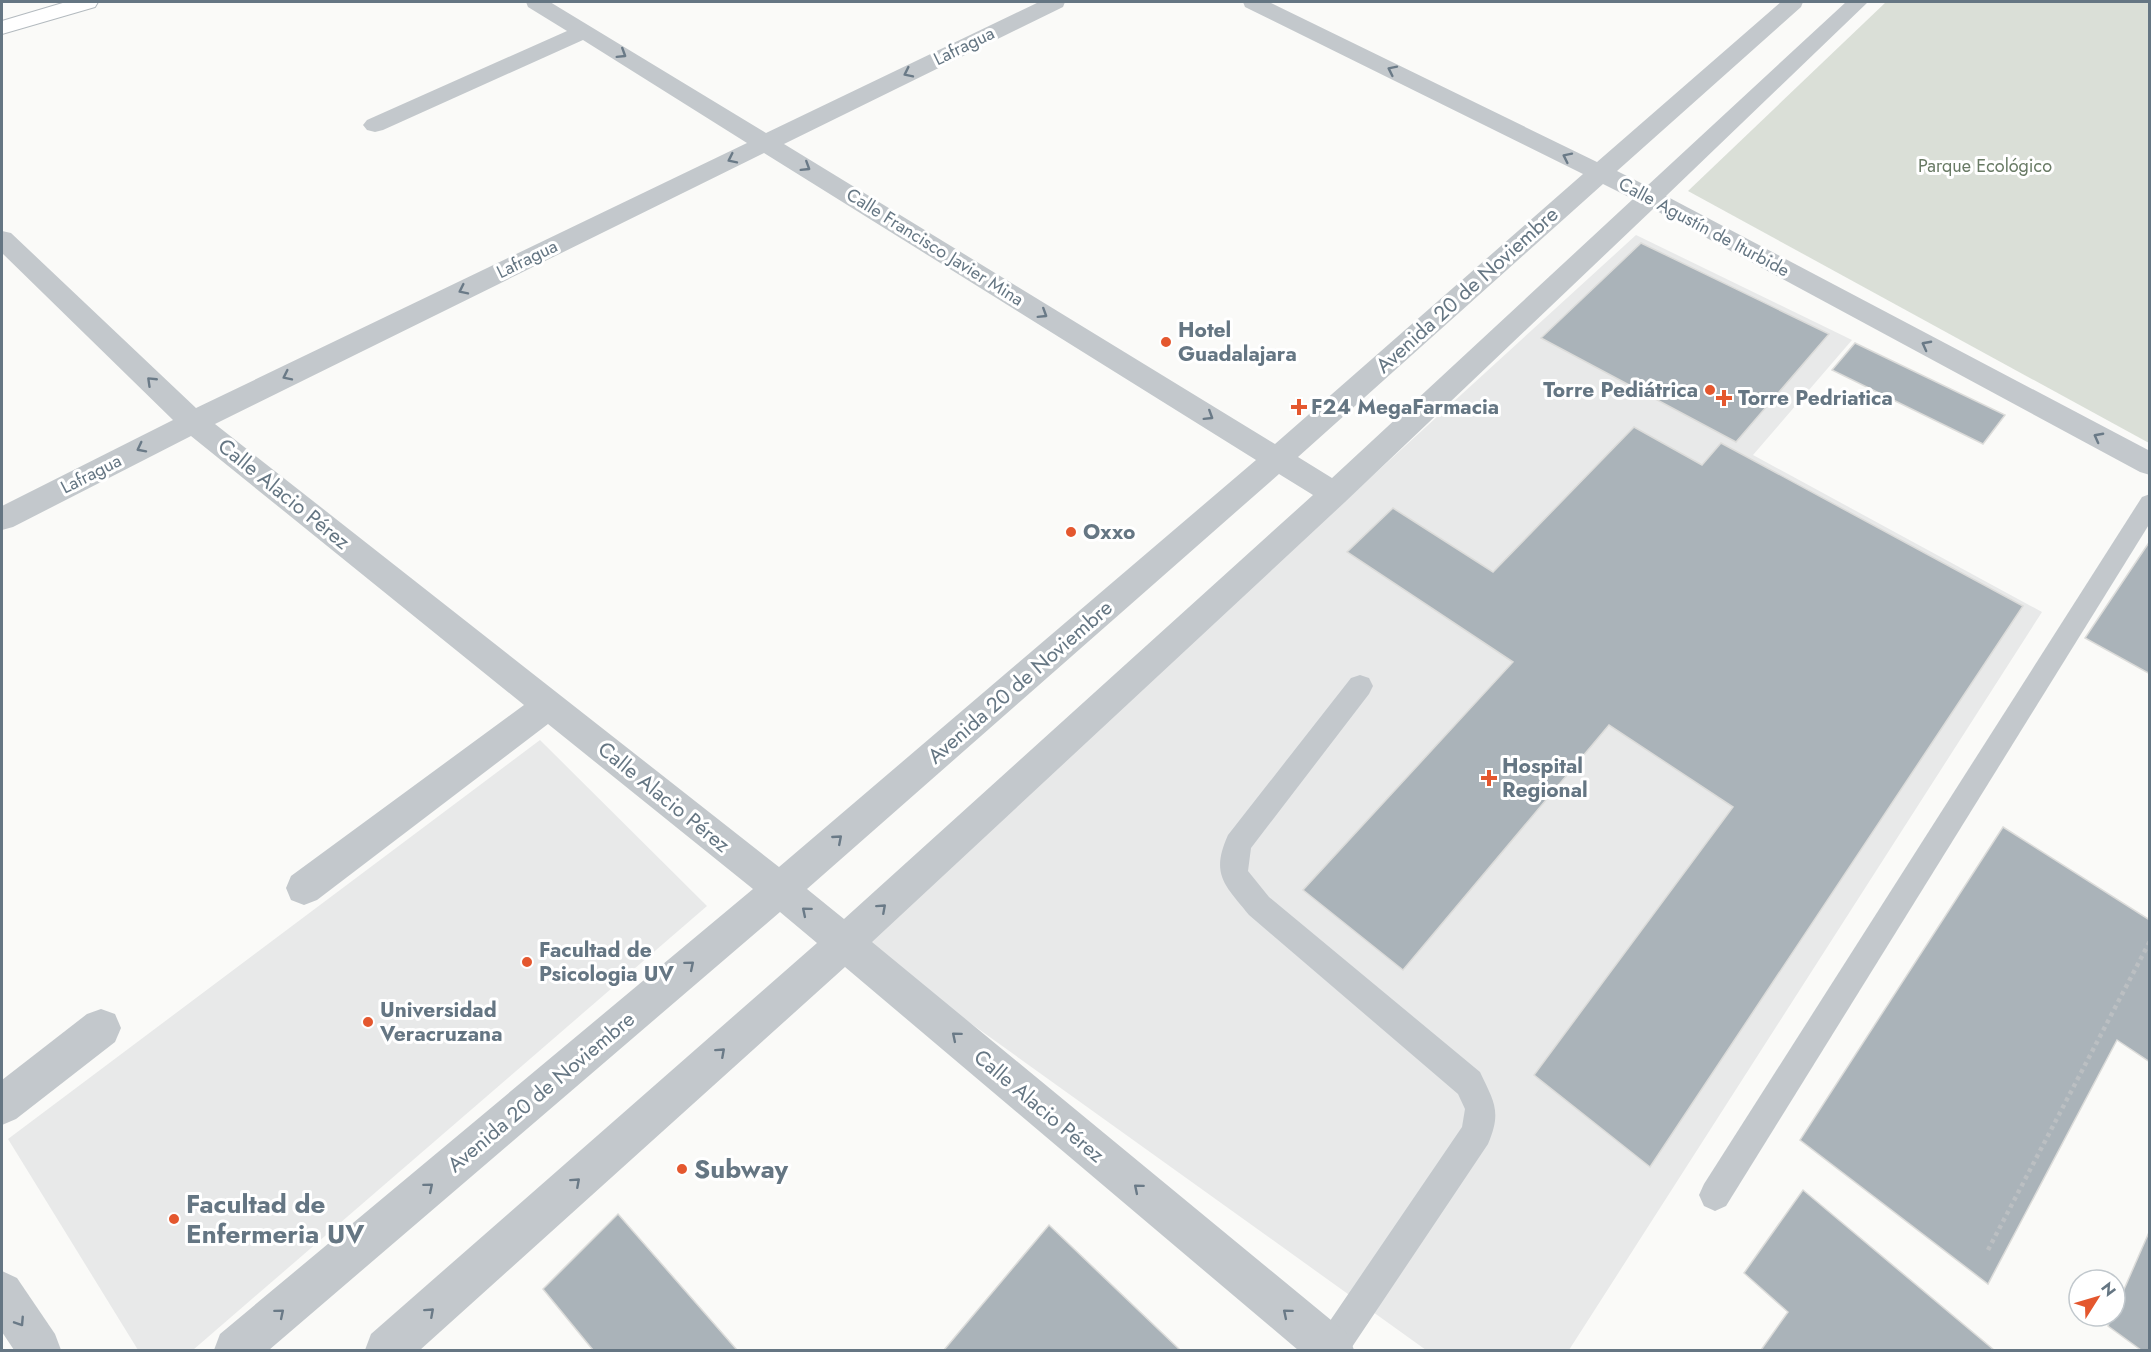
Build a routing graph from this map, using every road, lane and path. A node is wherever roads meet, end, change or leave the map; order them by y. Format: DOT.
graph roads {
  1 [pos="87,2"];
  2 [pos="536,2"];
  3 [pos="1054,2"];
  4 [pos="1253,2"];
  5 [pos="1793,2"];
  6 [pos="1858,2"];
  7 [pos="2,28"];
  8 [pos="585,32"];
  9 [pos="375,125"];
  10 [pos="765,143"];
  11 [pos="1599,172"];
  12 [pos="1649,197"];
  13 [pos="2,239"];
  14 [pos="193,422"];
  15 [pos="1278,458"];
  16 [pos="2150,464"];
  17 [pos="1334,494"];
  18 [pos="2150,503"];
  19 [pos="2,519"];
  20 [pos="1360,686"];
  21 [pos="549,705"];
  22 [pos="304,888"];
  23 [pos="780,889"];
  24 [pos="2150,941"];
  25 [pos="844,943"];
  26 [pos="101,1028"];
  27 [pos="2,1105"];
  28 [pos="1715,1195"];
  29 [pos="1988,1250"];
  30 [pos="2,1293"];
  31 [pos="39,1350"];
  32 [pos="236,1350"];
  33 [pos="387,1350"];
  34 [pos="1332,1350"];
  1 -- 7 [label="main road"];
  2 -- 8 [label="street, Calle Francisco Javier Mina"];
  3 -- 10 [label="street, Lafragua, one-way"];
  11 -- 4 [label="street, Calle Agustín de Iturbide, one-way"];
  5 -- 11 [label="street, Avenida 20 de Noviembre"];
  6 -- 12 [label="street"];
  8 -- 9 [label="street"];
  8 -- 10 [label="street, Calle Francisco Javier Mina, one-way"];
  10 -- 14 [label="street, Lafragua, one-way"];
  10 -- 15 [label="street, Calle Francisco Javier Mina, one-way"];
  11 -- 12 [label="street, Calle Agustín de Iturbide"];
  11 -- 15 [label="street, Avenida 20 de Noviembre"];
  16 -- 12 [label="street, Calle Agustín de Iturbide, one-way"];
  12 -- 17 [label="street"];
  14 -- 13 [label="street, Calle Alacio Pérez, one-way"];
  14 -- 19 [label="street, Lafragua, one-way"];
  14 -- 21 [label="street, Calle Alacio Pérez"];
  15 -- 17 [label="street, Calle Francisco Javier Mina"];
  23 -- 15 [label="street, Avenida 20 de Noviembre, one-way"];
  25 -- 17 [label="street, one-way"];
  18 -- 28 [label="lane"];
  20 -- 34 [label="lane"];
  21 -- 22 [label="street"];
  21 -- 23 [label="street, Calle Alacio Pérez"];
  25 -- 23 [label="street, Calle Alacio Pérez, one-way"];
  32 -- 23 [label="street, Avenida 20 de Noviembre, one-way"];
  24 -- 29 [label="path"];
  33 -- 25 [label="street, one-way"];
  34 -- 25 [label="street, Calle Alacio Pérez, one-way"];
  26 -- 27 [label="street"];
  30 -- 31 [label="street, one-way"];
}
